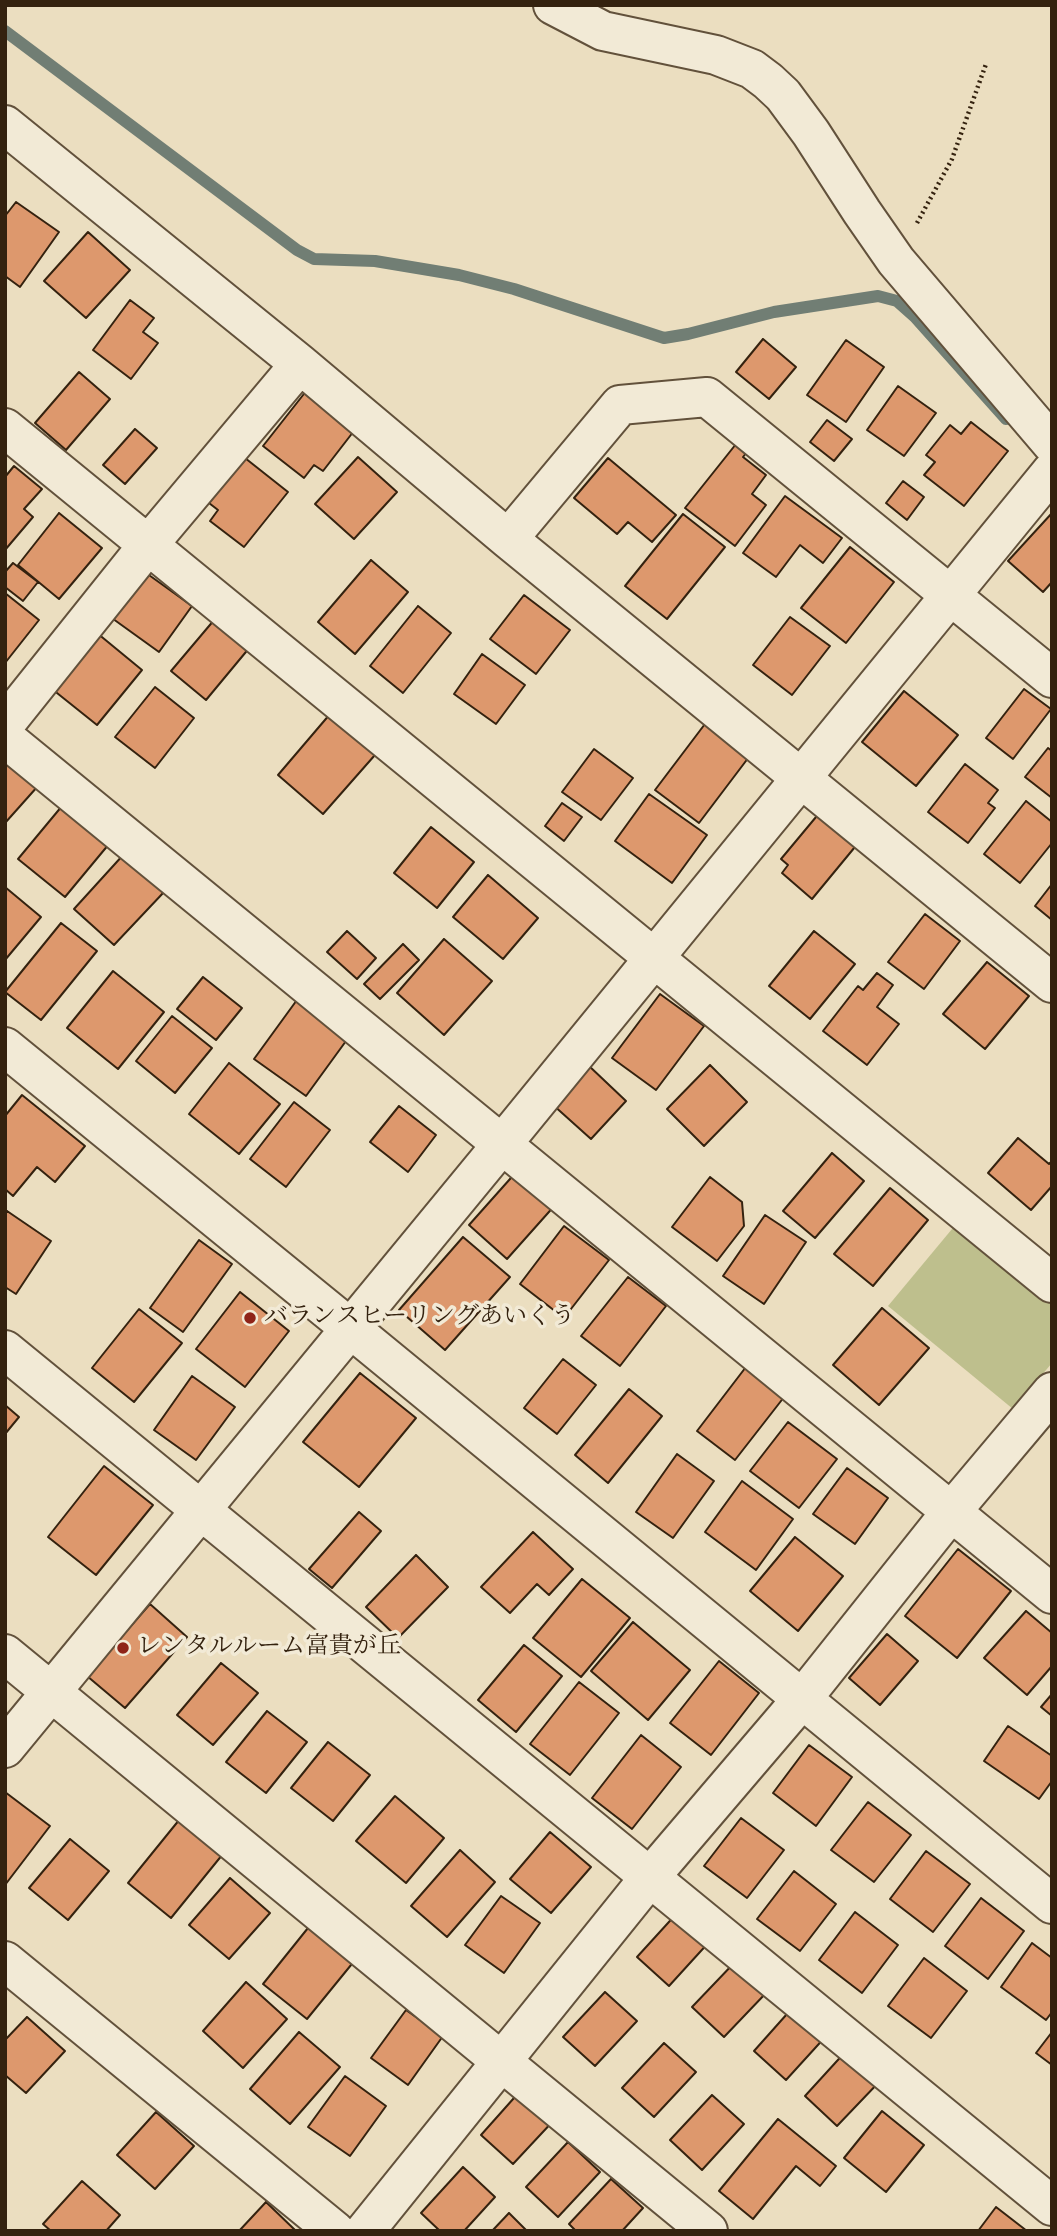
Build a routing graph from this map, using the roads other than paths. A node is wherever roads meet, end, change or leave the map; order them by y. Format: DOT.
graph roads {
  1 [pos="553,5"];
  2 [pos="5,125"];
  3 [pos="300,364"];
  4 [pos="5,428"];
  5 [pos="1052,444"];
  6 [pos="1047,478"];
  7 [pos="508,539"];
  8 [pos="148,545"];
  9 [pos="950,595"];
  10 [pos="1052,678"];
  11 [pos="5,724"];
  12 [pos="5,738"];
  13 [pos="800,779"];
  14 [pos="654,958"];
  15 [pos="1052,983"];
  16 [pos="5,1047"];
  17 [pos="503,1143"];
  18 [pos="1052,1283"];
  19 [pos="350,1328"];
  20 [pos="5,1350"];
  21 [pos="1052,1392"];
  22 [pos="201,1510"];
  23 [pos="951,1513"];
  24 [pos="1052,1594"];
  25 [pos="5,1654"];
  26 [pos="51,1691"];
  27 [pos="802,1699"];
  28 [pos="5,1748"];
  29 [pos="650,1877"];
  30 [pos="1052,1904"];
  31 [pos="5,1961"];
  32 [pos="502,2062"];
  33 [pos="1052,2206"];
  34 [pos="335,2231"];
  35 [pos="365,2231"];
  36 [pos="708,2231"];
  1 -- 5 [label="street"];
  2 -- 3 [label="street"];
  3 -- 7 [label="street"];
  3 -- 8 [label="street"];
  4 -- 8 [label="street"];
  6 -- 9 [label="street"];
  7 -- 9 [label="street"];
  7 -- 13 [label="street"];
  8 -- 11 [label="street"];
  8 -- 14 [label="street"];
  9 -- 10 [label="street"];
  9 -- 13 [label="street"];
  12 -- 17 [label="street"];
  13 -- 14 [label="street"];
  13 -- 15 [label="street"];
  14 -- 17 [label="street"];
  14 -- 18 [label="street"];
  16 -- 19 [label="street"];
  17 -- 19 [label="street"];
  17 -- 23 [label="street"];
  19 -- 22 [label="street"];
  19 -- 27 [label="street"];
  20 -- 22 [label="street"];
  21 -- 23 [label="street"];
  22 -- 26 [label="street"];
  22 -- 29 [label="street"];
  23 -- 24 [label="street"];
  23 -- 27 [label="street"];
  25 -- 26 [label="street"];
  26 -- 28 [label="street"];
  26 -- 32 [label="street"];
  27 -- 29 [label="street"];
  27 -- 30 [label="street"];
  29 -- 32 [label="street"];
  29 -- 33 [label="street"];
  31 -- 34 [label="street"];
  32 -- 35 [label="street"];
  32 -- 36 [label="street"];
}
